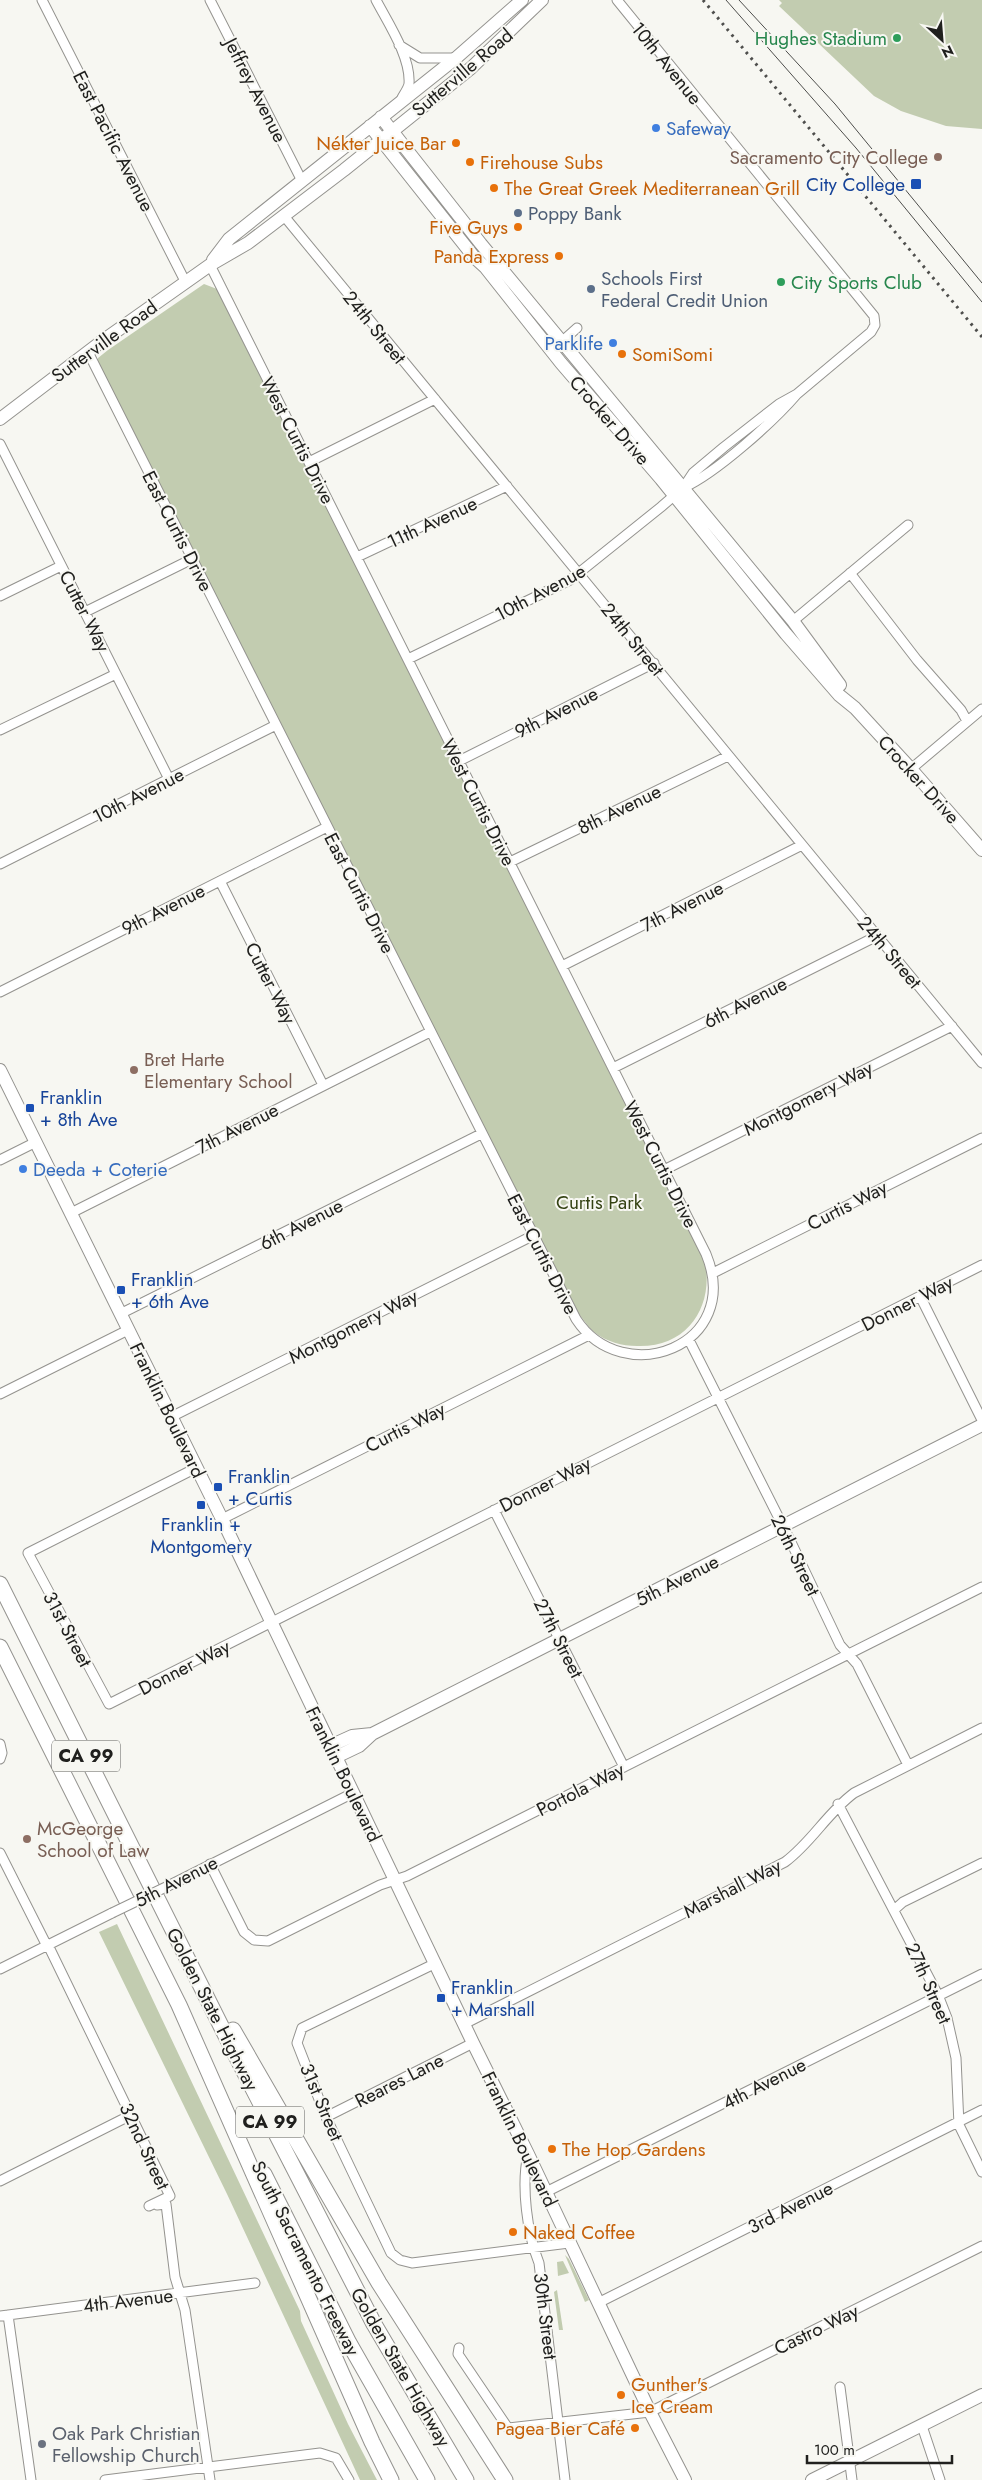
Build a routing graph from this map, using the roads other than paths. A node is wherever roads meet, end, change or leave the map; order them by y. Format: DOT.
graph roads {
  1 [pos="42,0"];
  2 [pos="210,0"];
  3 [pos="522,0"];
  4 [pos="542,0"];
  5 [pos="617,0"];
  6 [pos="379,1"];
  7 [pos="400,44"];
  8 [pos="456,58"];
  9 [pos="398,104"];
  10 [pos="381,117"];
  11 [pos="370,126"];
  12 [pos="393,130"];
  13 [pos="382,140"];
  14 [pos="319,169"];
  15 [pos="302,181"];
  16 [pos="284,216"];
  17 [pos="210,265"];
  18 [pos="186,283"];
  19 [pos="577,328"];
  20 [pos="562,341"];
  21 [pos="552,350"];
  22 [pos="88,352"];
  23 [pos="434,399"];
  24 [pos="0,419"];
  25 [pos="0,444"];
  26 [pos="309,462"];
  27 [pos="507,486"];
  28 [pos="678,492"];
  29 [pos="908,526"];
  30 [pos="357,557"];
  31 [pos="192,559"];
  32 [pos="61,566"];
  33 [pos="579,573"];
  34 [pos="850,573"];
  35 [pos="0,596"];
  36 [pos="85,612"];
  37 [pos="793,621"];
  38 [pos="408,659"];
  39 [pos="654,663"];
  40 [pos="116,674"];
  41 [pos="855,708"];
  42 [pos="982,709"];
  43 [pos="967,721"];
  44 [pos="276,725"];
  45 [pos="0,730"];
  46 [pos="728,756"];
  47 [pos="459,761"];
  48 [pos="911,769"];
  49 [pos="169,779"];
  50 [pos="327,827"];
  51 [pos="802,845"];
  52 [pos="982,850"];
  53 [pos="510,862"];
  54 [pos="0,864"];
  55 [pos="220,881"];
  56 [pos="877,936"];
  57 [pos="562,966"];
  58 [pos="0,992"];
  59 [pos="952,1026"];
  60 [pos="430,1032"];
  61 [pos="982,1063"];
  62 [pos="613,1068"];
  63 [pos="0,1070"];
  64 [pos="323,1085"];
  65 [pos="481,1134"];
  66 [pos="982,1138"];
  67 [pos="36,1142"];
  68 [pos="0,1160"];
  69 [pos="664,1170"];
  70 [pos="71,1213"];
  71 [pos="534,1235"];
  72 [pos="982,1265"];
  73 [pos="713,1273"];
  74 [pos="920,1296"];
  75 [pos="120,1314"];
  76 [pos="128,1330"];
  77 [pos="589,1335"];
  78 [pos="689,1340"];
  79 [pos="0,1394"];
  80 [pos="718,1398"];
  81 [pos="171,1417"];
  82 [pos="982,1420"];
  83 [pos="982,1425"];
  84 [pos="196,1468"];
  85 [pos="494,1510"];
  86 [pos="222,1520"];
  87 [pos="783,1526"];
  88 [pos="0,1584"];
  89 [pos="982,1587"];
  90 [pos="271,1623"];
  91 [pos="560,1638"];
  92 [pos="0,1647"];
  93 [pos="848,1654"];
  94 [pos="109,1704"];
  95 [pos="982,1728"];
  96 [pos="0,1744"];
  97 [pos="333,1752"];
  98 [pos="1,1758"];
  99 [pos="908,1765"];
  100 [pos="624,1767"];
  101 [pos="353,1793"];
  102 [pos="838,1804"];
  103 [pos="0,1852"];
  104 [pos="982,1863"];
  105 [pos="210,1864"];
  106 [pos="396,1880"];
  107 [pos="894,1910"];
  108 [pos="172,1928"];
  109 [pos="47,1946"];
  110 [pos="436,1963"];
  111 [pos="0,1969"];
  112 [pos="982,1974"];
  113 [pos="938,1995"];
  114 [pos="179,2005"];
  115 [pos="464,2024"];
  116 [pos="473,2043"];
  117 [pos="982,2110"];
  118 [pos="131,2115"];
  119 [pos="326,2117"];
  120 [pos="959,2122"];
  121 [pos="528,2154"];
  122 [pos="982,2172"];
  123 [pos="0,2180"];
  124 [pos="546,2192"];
  125 [pos="569,2243"];
  126 [pos="982,2246"];
  127 [pos="533,2248"];
  128 [pos="256,2283"];
  129 [pos="180,2293"];
  130 [pos="598,2303"];
  131 [pos="4,2315"];
  132 [pos="459,2348"];
  133 [pos="840,2387"];
  134 [pos="982,2395"];
  135 [pos="650,2412"];
  136 [pos="560,2422"];
  137 [pos="922,2426"];
  138 [pos="849,2461"];
  139 [pos="208,2467"];
  140 [pos="31,2480"];
  141 [pos="105,2480"];
  142 [pos="210,2480"];
  143 [pos="349,2480"];
  144 [pos="391,2480"];
  145 [pos="427,2480"];
  146 [pos="466,2480"];
  147 [pos="505,2480"];
  148 [pos="566,2480"];
  149 [pos="685,2480"];
  150 [pos="812,2480"];
  151 [pos="852,2480"];
  152 [pos="940,2480"];
  1 -- 18 [label="street, East Pacific Avenue"];
  2 -- 15 [label="street, Jeffrey Avenue"];
  3 -- 8 [label="main road, Sutterville Road"];
  4 -- 12 [label="main road, Sutterville Road"];
  5 -- 28 [label="street, 10th Avenue"];
  6 -- 7 [label="street"];
  7 -- 8 [label="street"];
  7 -- 9 [label="street"];
  8 -- 9 [label="main road, Sutterville Road"];
  9 -- 10 [label="main road, Sutterville Road"];
  10 -- 11 [label="main road, Sutterville Road"];
  10 -- 12 [label="main road, Crocker Drive"];
  11 -- 13 [label="main road, Crocker Drive"];
  11 -- 14 [label="main road, Sutterville Road"];
  12 -- 13 [label="main road, Sutterville Road"];
  12 -- 20 [label="main road, Crocker Drive"];
  13 -- 16 [label="main road, Sutterville Road"];
  13 -- 21 [label="main road, Crocker Drive"];
  14 -- 15 [label="main road, Sutterville Road"];
  14 -- 16 [label="main road"];
  15 -- 17 [label="main road, Sutterville Road"];
  16 -- 17 [label="main road, Sutterville Road"];
  16 -- 23 [label="street, 24th Street"];
  17 -- 18 [label="main road, Sutterville Road"];
  17 -- 26 [label="street, West Curtis Drive"];
  18 -- 22 [label="main road, Sutterville Road"];
  19 -- 20 [label="street"];
  20 -- 21 [label="street"];
  20 -- 28 [label="main road, Crocker Drive"];
  21 -- 28 [label="main road, Crocker Drive"];
  22 -- 24 [label="main road, Sutterville Road"];
  22 -- 31 [label="street, East Curtis Drive"];
  23 -- 26 [label="street"];
  23 -- 27 [label="street, 24th Street"];
  25 -- 32 [label="street, Cutter Way"];
  26 -- 30 [label="street, West Curtis Drive"];
  27 -- 30 [label="street, 11th Avenue"];
  27 -- 33 [label="street, 24th Street"];
  28 -- 33 [label="street, 10th Avenue"];
  28 -- 37 [label="main road, Crocker Drive"];
  28 -- 41 [label="main road, Crocker Drive"];
  29 -- 34 [label="street"];
  30 -- 38 [label="street, West Curtis Drive"];
  31 -- 36 [label="street"];
  31 -- 44 [label="street, East Curtis Drive"];
  32 -- 35 [label="street"];
  32 -- 36 [label="street, Cutter Way"];
  33 -- 38 [label="street, 10th Avenue"];
  33 -- 39 [label="street, 24th Street"];
  34 -- 37 [label="street"];
  34 -- 43 [label="street"];
  36 -- 40 [label="street, Cutter Way"];
  37 -- 41 [label="main road, Crocker Drive"];
  38 -- 47 [label="street, West Curtis Drive"];
  39 -- 46 [label="street, 24th Street"];
  39 -- 47 [label="street, 9th Avenue"];
  40 -- 45 [label="street"];
  40 -- 49 [label="street, Cutter Way"];
  41 -- 48 [label="main road, Crocker Drive"];
  42 -- 43 [label="street"];
  43 -- 48 [label="street"];
  44 -- 49 [label="street, 10th Avenue"];
  44 -- 50 [label="street, East Curtis Drive"];
  46 -- 51 [label="street, 24th Street"];
  46 -- 53 [label="street, 8th Avenue"];
  47 -- 53 [label="street, West Curtis Drive"];
  48 -- 52 [label="main road, Crocker Drive"];
  49 -- 54 [label="street, 10th Avenue"];
  50 -- 55 [label="street, 9th Avenue"];
  50 -- 60 [label="street, East Curtis Drive"];
  51 -- 56 [label="street, 24th Street"];
  51 -- 57 [label="street, 7th Avenue"];
  53 -- 57 [label="street, West Curtis Drive"];
  55 -- 58 [label="street, 9th Avenue"];
  55 -- 64 [label="street, Cutter Way"];
  56 -- 59 [label="street, 24th Street"];
  56 -- 62 [label="street, 6th Avenue"];
  57 -- 62 [label="street, West Curtis Drive"];
  59 -- 61 [label="street, 24th Street"];
  59 -- 69 [label="street, Montgomery Way"];
  60 -- 64 [label="street, 7th Avenue"];
  60 -- 65 [label="street, East Curtis Drive"];
  62 -- 69 [label="street, West Curtis Drive"];
  63 -- 67 [label="main road, Franklin Boulevard"];
  64 -- 70 [label="street, 7th Avenue"];
  65 -- 71 [label="street, East Curtis Drive"];
  65 -- 75 [label="street, 6th Avenue"];
  66 -- 73 [label="street, Curtis Way"];
  67 -- 68 [label="street"];
  67 -- 70 [label="main road, Franklin Boulevard"];
  69 -- 73 [label="street, West Curtis Drive"];
  70 -- 75 [label="main road, Franklin Boulevard"];
  71 -- 77 [label="street, East Curtis Drive"];
  71 -- 81 [label="street, Montgomery Way"];
  72 -- 74 [label="street, Donner Way"];
  73 -- 78 [label="street, West Curtis Drive"];
  74 -- 80 [label="street, Donner Way"];
  74 -- 82 [label="street"];
  75 -- 76 [label="main road, Franklin Boulevard"];
  76 -- 79 [label="street"];
  76 -- 81 [label="main road, Franklin Boulevard"];
  77 -- 78 [label="street, East Curtis Drive"];
  77 -- 86 [label="street, Curtis Way"];
  78 -- 80 [label="street, 26th Street"];
  80 -- 85 [label="street, Donner Way"];
  80 -- 87 [label="street, 26th Street"];
  81 -- 84 [label="main road, Franklin Boulevard"];
  83 -- 87 [label="main road, 5th Avenue"];
  84 -- 86 [label="main road, Franklin Boulevard"];
  84 -- 94 [label="street, 31st Street"];
  85 -- 90 [label="street, Donner Way"];
  85 -- 91 [label="street, 27th Street"];
  86 -- 90 [label="main road, Franklin Boulevard"];
  87 -- 91 [label="main road, 5th Avenue"];
  87 -- 93 [label="street, 26th Street"];
  88 -- 108 [label="highway, Golden State Highway / CA 99"];
  89 -- 93 [label="street, Portola Way"];
  90 -- 94 [label="street, Donner Way"];
  90 -- 97 [label="main road, Franklin Boulevard"];
  91 -- 97 [label="main road, 5th Avenue"];
  91 -- 100 [label="street, 27th Street"];
  92 -- 114 [label="highway, Golden State Highway / CA 99"];
  93 -- 99 [label="street, 26th Street"];
  93 -- 100 [label="street, Portola Way"];
  95 -- 99 [label="street, Marshall Way"];
  96 -- 98 [label="street"];
  97 -- 101 [label="main road, Franklin Boulevard"];
  99 -- 102 [label="street, Marshall Way"];
  100 -- 106 [label="street, Portola Way"];
  101 -- 105 [label="street, 5th Avenue"];
  101 -- 106 [label="main road, Franklin Boulevard"];
  102 -- 107 [label="street, 27th Street"];
  102 -- 115 [label="street, Marshall Way"];
  103 -- 109 [label="street, 32nd Street"];
  104 -- 107 [label="street"];
  105 -- 106 [label="street, Portola Way"];
  105 -- 109 [label="street, 5th Avenue, bridge"];
  106 -- 110 [label="main road, Franklin Boulevard"];
  107 -- 113 [label="street, 27th Street"];
  108 -- 146 [label="highway, Golden State Highway / CA 99"];
  108 -- 147 [label="highway"];
  109 -- 111 [label="street, 5th Avenue"];
  109 -- 118 [label="street, 32nd Street"];
  110 -- 115 [label="main road, Franklin Boulevard"];
  110 -- 119 [label="street, 31st Street"];
  112 -- 113 [label="street, 4th Avenue"];
  113 -- 120 [label="street, 27th Street"];
  113 -- 124 [label="street, 4th Avenue"];
  114 -- 144 [label="highway, Golden State Highway"];
  114 -- 145 [label="highway, South Sacramento Freeway"];
  115 -- 116 [label="main road, Franklin Boulevard"];
  116 -- 119 [label="street, Reares Lane"];
  116 -- 121 [label="main road, Franklin Boulevard"];
  117 -- 120 [label="street, 3rd Avenue"];
  118 -- 123 [label="street"];
  118 -- 129 [label="street, 32nd Street"];
  119 -- 127 [label="street, 31st Street"];
  120 -- 122 [label="street, 27th Street"];
  120 -- 130 [label="street, 3rd Avenue"];
  121 -- 124 [label="main road, Franklin Boulevard"];
  121 -- 127 [label="street, 30th Street"];
  124 -- 125 [label="main road, Franklin Boulevard"];
  125 -- 127 [label="street"];
  125 -- 130 [label="main road, Franklin Boulevard"];
  126 -- 135 [label="street, Castro Way"];
  127 -- 136 [label="street, 30th Street"];
  128 -- 129 [label="street, 4th Avenue"];
  129 -- 131 [label="street, 4th Avenue"];
  129 -- 139 [label="street, 32nd Street"];
  130 -- 135 [label="main road, Franklin Boulevard"];
  131 -- 140 [label="street"];
  132 -- 136 [label="street"];
  133 -- 138 [label="street"];
  134 -- 137 [label="main road"];
  135 -- 136 [label="street"];
  135 -- 149 [label="main road, Franklin Boulevard"];
  136 -- 148 [label="street, 30th Street"];
  137 -- 138 [label="main road"];
  137 -- 152 [label="street"];
  138 -- 150 [label="main road"];
  138 -- 151 [label="street"];
  139 -- 141 [label="street"];
  139 -- 142 [label="street, 32nd Street"];
  139 -- 143 [label="street"];
}
